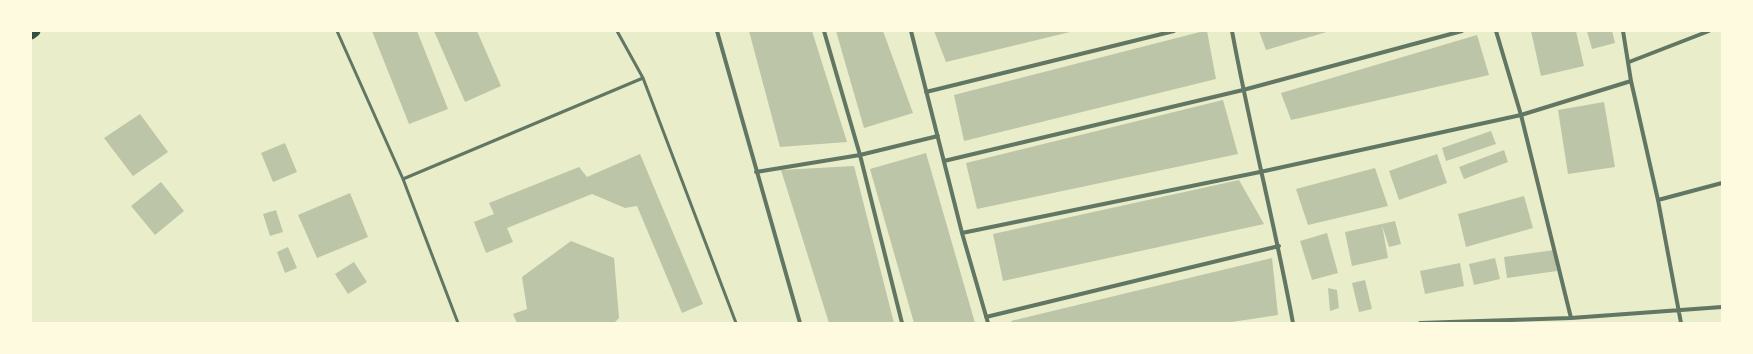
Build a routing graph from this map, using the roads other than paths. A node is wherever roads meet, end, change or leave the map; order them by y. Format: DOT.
graph roads {
  1 [pos="35,31"];
  2 [pos="337,31"];
  3 [pos="617,31"];
  4 [pos="717,31"];
  5 [pos="824,31"];
  6 [pos="911,31"];
  7 [pos="1174,31"];
  8 [pos="1232,31"];
  9 [pos="1462,31"];
  10 [pos="1496,31"];
  11 [pos="1623,31"];
  12 [pos="1709,31"];
  13 [pos="31,34"];
  14 [pos="1629,62"];
  15 [pos="643,78"];
  16 [pos="1631,81"];
  17 [pos="1243,90"];
  18 [pos="926,92"];
  19 [pos="1521,115"];
  20 [pos="938,136"];
  21 [pos="860,155"];
  22 [pos="944,161"];
  23 [pos="756,172"];
  24 [pos="1260,172"];
  25 [pos="403,179"];
  26 [pos="1722,183"];
  27 [pos="1658,200"];
  28 [pos="962,233"];
  29 [pos="1279,246"];
  30 [pos="1722,307"];
  31 [pos="1677,310"];
  32 [pos="986,317"];
  33 [pos="1571,318"];
  34 [pos="1520,321"];
  35 [pos="458,323"];
  36 [pos="736,323"];
  37 [pos="800,323"];
  38 [pos="902,323"];
  39 [pos="988,323"];
  40 [pos="1293,323"];
  41 [pos="1420,323"];
  42 [pos="1426,323"];
  43 [pos="1681,323"];
  1 -- 13 [label="highway"];
  2 -- 25 [label="lane"];
  3 -- 15 [label="lane"];
  4 -- 23 [label="street"];
  5 -- 21 [label="street"];
  6 -- 18 [label="street"];
  7 -- 18 [label="street"];
  8 -- 17 [label="street"];
  9 -- 17 [label="street"];
  10 -- 19 [label="street"];
  11 -- 14 [label="street"];
  12 -- 14 [label="street"];
  14 -- 16 [label="street"];
  15 -- 25 [label="lane"];
  15 -- 36 [label="lane"];
  16 -- 19 [label="street"];
  16 -- 27 [label="street"];
  17 -- 22 [label="street"];
  17 -- 24 [label="street"];
  18 -- 20 [label="street"];
  19 -- 24 [label="street"];
  19 -- 33 [label="street"];
  20 -- 21 [label="street"];
  20 -- 22 [label="street"];
  21 -- 23 [label="street"];
  21 -- 38 [label="street"];
  22 -- 28 [label="street"];
  23 -- 37 [label="street"];
  24 -- 28 [label="street"];
  24 -- 29 [label="street"];
  25 -- 35 [label="lane"];
  26 -- 27 [label="street"];
  27 -- 31 [label="street"];
  28 -- 32 [label="street"];
  29 -- 32 [label="street"];
  29 -- 40 [label="street"];
  30 -- 31 [label="street"];
  31 -- 33 [label="street"];
  31 -- 43 [label="street"];
  32 -- 39 [label="street"];
  33 -- 34 [label="street"];
  34 -- 42 [label="street"];
  41 -- 42 [label="street"];
}
